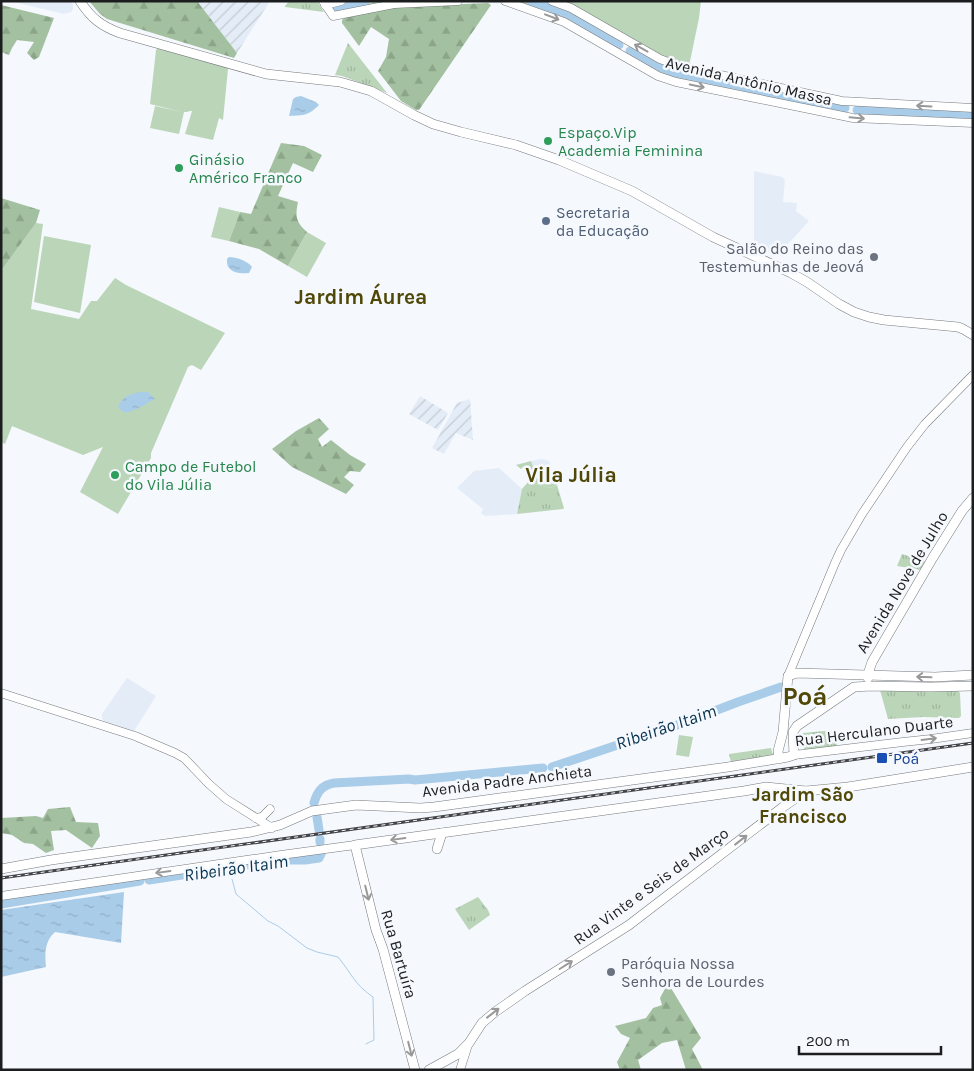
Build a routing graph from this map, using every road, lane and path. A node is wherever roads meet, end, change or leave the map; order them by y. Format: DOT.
graph roads {
  1 [pos="80,1"];
  2 [pos="342,1"];
  3 [pos="458,1"];
  4 [pos="505,1"];
  5 [pos="552,1"];
  6 [pos="324,3"];
  7 [pos="973,108"];
  8 [pos="973,123"];
  9 [pos="973,335"];
  10 [pos="973,375"];
  11 [pos="973,498"];
  12 [pos="868,674"];
  13 [pos="788,676"];
  14 [pos="973,676"];
  15 [pos="871,686"];
  16 [pos="973,686"];
  17 [pos="1,693"];
  18 [pos="784,725"];
  19 [pos="797,726"];
  20 [pos="973,733"];
  21 [pos="794,756"];
  22 [pos="779,759"];
  23 [pos="973,767"];
  24 [pos="806,791"];
  25 [pos="270,809"];
  26 [pos="256,818"];
  27 [pos="272,828"];
  28 [pos="442,833"];
  29 [pos="355,845"];
  30 [pos="437,849"];
  31 [pos="1,869"];
  32 [pos="1,896"];
  33 [pos="469,1043"];
  34 [pos="415,1070"];
  35 [pos="430,1070"];
  36 [pos="460,1070"];
  1 -- 9 [label="main road"];
  2 -- 6 [label="street"];
  3 -- 6 [label="street"];
  4 -- 8 [label="street, Avenida Antônio Massa, one-way"];
  7 -- 5 [label="street, Avenida Antônio Massa, one-way"];
  10 -- 13 [label="street"];
  11 -- 12 [label="main road, Avenida Nove de Julho"];
  12 -- 13 [label="main road"];
  14 -- 12 [label="main road, one-way"];
  12 -- 15 [label="main road, Avenida Nove de Julho"];
  13 -- 18 [label="main road"];
  15 -- 16 [label="main road"];
  15 -- 19 [label="main road"];
  17 -- 26 [label="street"];
  18 -- 19 [label="main road"];
  18 -- 22 [label="main road"];
  19 -- 21 [label="main road"];
  21 -- 20 [label="street, Rua Herculano Duarte, one-way"];
  21 -- 22 [label="main road, Rua Herculano Duarte"];
  22 -- 27 [label="main road, Avenida Padre Anchieta"];
  23 -- 24 [label="main road"];
  24 -- 28 [label="main road"];
  33 -- 24 [label="main road, Rua Vinte e Seis de Março, one-way"];
  25 -- 26 [label="street"];
  26 -- 27 [label="street"];
  27 -- 31 [label="main road, Avenida Padre Anchieta"];
  28 -- 29 [label="main road, one-way"];
  28 -- 30 [label="main road"];
  29 -- 32 [label="street, one-way"];
  29 -- 34 [label="main road, Rua Bartuíra, one-way"];
  33 -- 35 [label="main road, Rua Vinte e Seis de Março"];
  33 -- 36 [label="street"];
}
